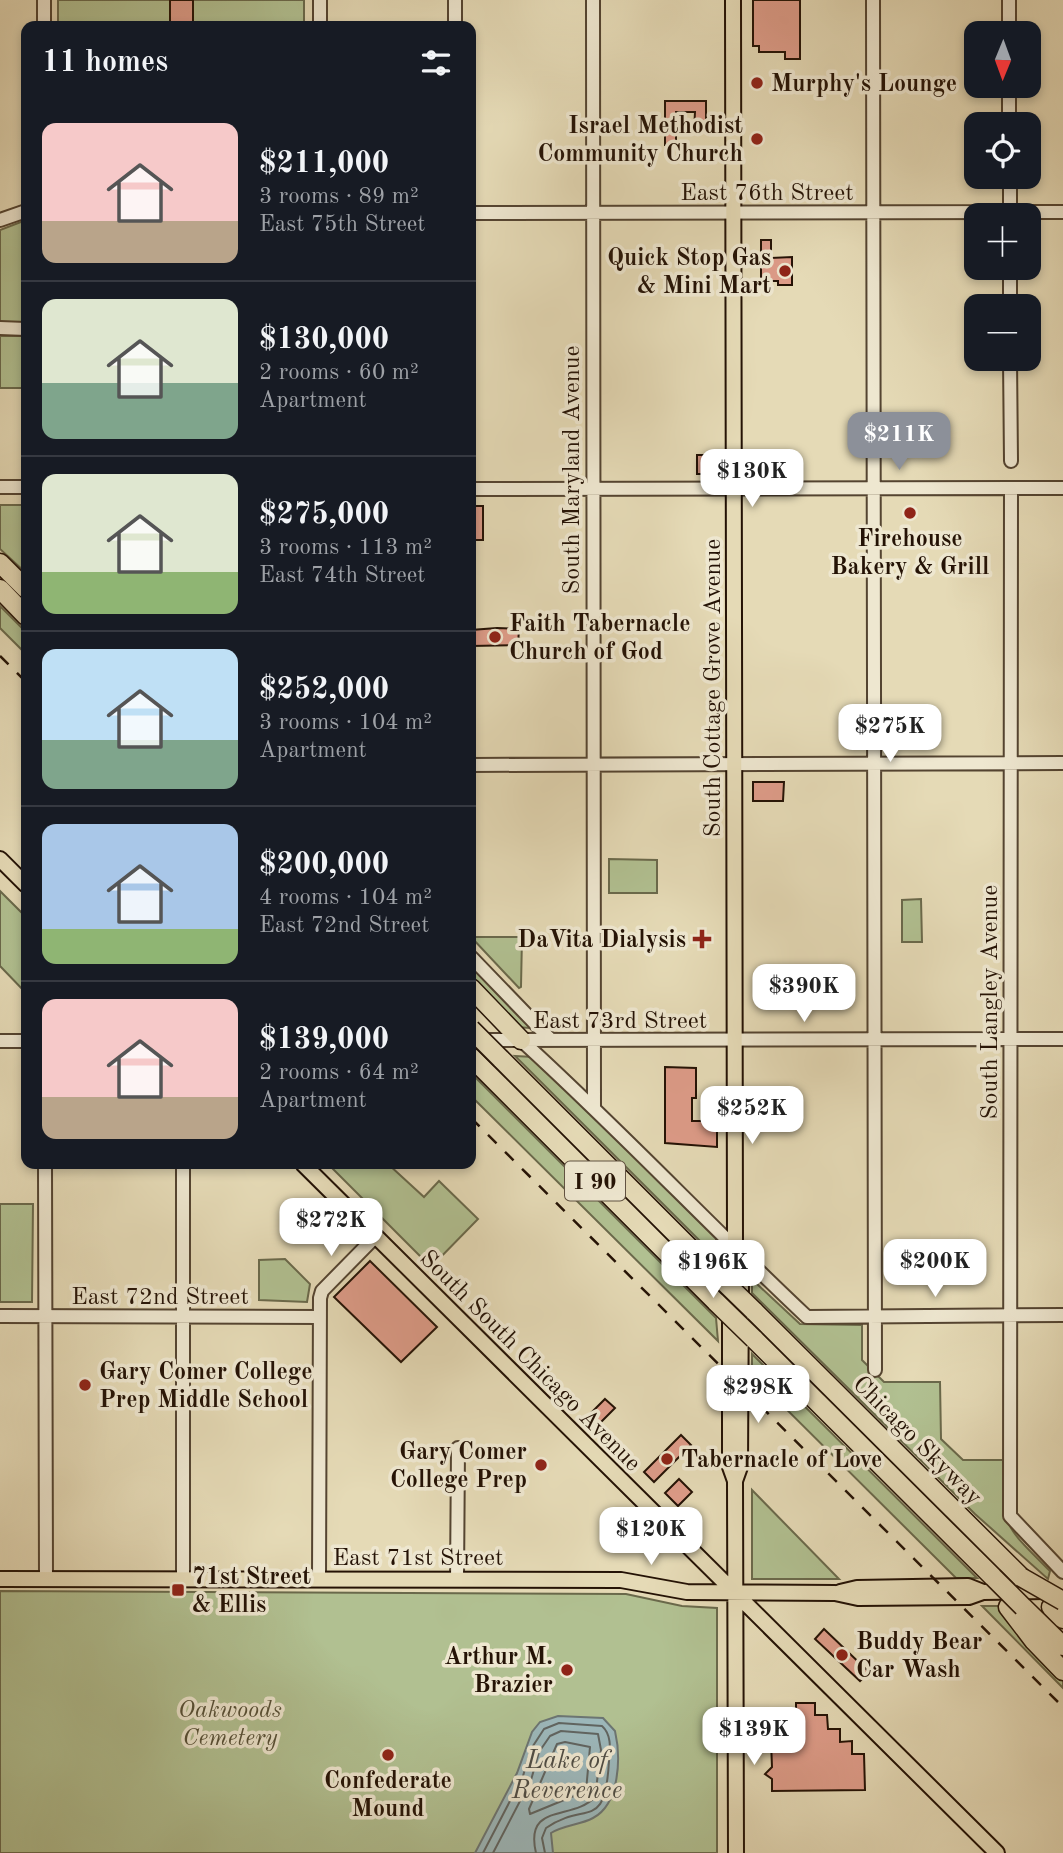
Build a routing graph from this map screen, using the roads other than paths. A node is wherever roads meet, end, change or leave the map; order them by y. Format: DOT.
graph roads {
  1 [pos="44,0"];
  2 [pos="320,0"];
  3 [pos="455,0"];
  4 [pos="593,0"];
  5 [pos="733,0"];
  6 [pos="873,0"];
  7 [pos="1009,0"];
  8 [pos="44,21"];
  9 [pos="320,21"];
  10 [pos="455,21"];
  11 [pos="1009,21"];
  12 [pos="1063,212"];
  13 [pos="21,213"];
  14 [pos="476,213"];
  15 [pos="592,213"];
  16 [pos="873,213"];
  17 [pos="1041,213"];
  18 [pos="733,214"];
  19 [pos="964,214"];
  20 [pos="0,220"];
  21 [pos="0,328"];
  22 [pos="21,328"];
  23 [pos="1010,371"];
  24 [pos="1011,461"];
  25 [pos="0,487"];
  26 [pos="21,487"];
  27 [pos="1011,488"];
  28 [pos="1063,488"];
  29 [pos="476,489"];
  30 [pos="592,489"];
  31 [pos="873,489"];
  32 [pos="734,490"];
  33 [pos="0,563"];
  34 [pos="21,584"];
  35 [pos="0,589"];
  36 [pos="21,610"];
  37 [pos="1010,764"];
  38 [pos="1063,764"];
  39 [pos="476,765"];
  40 [pos="593,765"];
  41 [pos="734,765"];
  42 [pos="874,765"];
  43 [pos="0,859"];
  44 [pos="21,880"];
  45 [pos="476,962"];
  46 [pos="476,993"];
  47 [pos="476,1034"];
  48 [pos="1010,1039"];
  49 [pos="1063,1039"];
  50 [pos="476,1040"];
  51 [pos="521,1040"];
  52 [pos="551,1040"];
  53 [pos="874,1040"];
  54 [pos="0,1041"];
  55 [pos="21,1041"];
  56 [pos="593,1041"];
  57 [pos="734,1041"];
  58 [pos="476,1062"];
  59 [pos="594,1108"];
  60 [pos="45,1169"];
  61 [pos="183,1169"];
  62 [pos="308,1169"];
  63 [pos="375,1237"];
  64 [pos="735,1251"];
  65 [pos="1010,1315"];
  66 [pos="1063,1315"];
  67 [pos="0,1316"];
  68 [pos="45,1316"];
  69 [pos="875,1316"];
  70 [pos="183,1317"];
  71 [pos="320,1317"];
  72 [pos="875,1370"];
  73 [pos="458,1448"];
  74 [pos="1063,1572"];
  75 [pos="0,1579"];
  76 [pos="46,1579"];
  77 [pos="183,1579"];
  78 [pos="319,1580"];
  79 [pos="457,1580"];
  80 [pos="988,1584"];
  81 [pos="1063,1591"];
  82 [pos="736,1594"];
  83 [pos="1016,1607"];
  84 [pos="1059,1609"];
  85 [pos="1063,1646"];
  86 [pos="1063,1671"];
  87 [pos="736,1853"];
  88 [pos="997,1853"];
  1 -- 8 [label="street"];
  2 -- 9 [label="street"];
  3 -- 10 [label="street"];
  4 -- 15 [label="street, South Maryland Avenue"];
  5 -- 18 [label="main road, South Cottage Grove Avenue"];
  6 -- 16 [label="street"];
  7 -- 11 [label="street"];
  12 -- 17 [label="street, East 76th Street"];
  13 -- 20 [label="street"];
  14 -- 15 [label="street, East 76th Street"];
  15 -- 18 [label="street, East 76th Street"];
  15 -- 30 [label="street, South Maryland Avenue"];
  16 -- 18 [label="street, East 76th Street"];
  16 -- 19 [label="street, East 76th Street"];
  16 -- 31 [label="street"];
  18 -- 32 [label="main road, South Cottage Grove Avenue"];
  21 -- 22 [label="street"];
  23 -- 24 [label="street"];
  25 -- 26 [label="street"];
  27 -- 28 [label="street"];
  27 -- 31 [label="street"];
  27 -- 37 [label="street, South Langley Avenue"];
  29 -- 30 [label="street"];
  30 -- 32 [label="street"];
  30 -- 40 [label="street, South Maryland Avenue"];
  31 -- 32 [label="street"];
  31 -- 42 [label="street"];
  32 -- 41 [label="main road, South Cottage Grove Avenue"];
  33 -- 34 [label="highway"];
  35 -- 36 [label="highway"];
  37 -- 38 [label="street"];
  37 -- 42 [label="street"];
  37 -- 48 [label="street, South Langley Avenue"];
  39 -- 40 [label="street"];
  40 -- 41 [label="street"];
  40 -- 56 [label="street, South Maryland Avenue"];
  41 -- 42 [label="street"];
  41 -- 57 [label="main road, South Cottage Grove Avenue"];
  42 -- 53 [label="street"];
  43 -- 44 [label="main road"];
  45 -- 52 [label="street"];
  46 -- 51 [label="highway"];
  47 -- 84 [label="highway, Chicago Skyway / I 90, bridge"];
  48 -- 49 [label="street, East 73rd Street"];
  48 -- 53 [label="street, East 73rd Street"];
  48 -- 65 [label="street, South Langley Avenue"];
  50 -- 51 [label="street, East 73rd Street"];
  51 -- 52 [label="street, East 73rd Street"];
  51 -- 59 [label="street"];
  52 -- 56 [label="street, East 73rd Street"];
  53 -- 57 [label="street, East 73rd Street"];
  53 -- 69 [label="street"];
  54 -- 55 [label="street"];
  56 -- 57 [label="street, East 73rd Street"];
  56 -- 59 [label="street, South Maryland Avenue"];
  57 -- 64 [label="main road, South Cottage Grove Avenue"];
  58 -- 80 [label="highway, Chicago Skyway / I 90, bridge"];
  59 -- 64 [label="street"];
  60 -- 68 [label="street"];
  61 -- 70 [label="street"];
  62 -- 63 [label="main road, South South Chicago Avenue"];
  63 -- 71 [label="street"];
  63 -- 82 [label="main road, South South Chicago Avenue"];
  64 -- 69 [label="street"];
  64 -- 82 [label="main road, South Cottage Grove Avenue"];
  65 -- 66 [label="street"];
  65 -- 69 [label="street"];
  65 -- 74 [label="street, South Langley Avenue"];
  67 -- 68 [label="street, East 72nd Street"];
  68 -- 70 [label="street, East 72nd Street"];
  68 -- 76 [label="street"];
  69 -- 72 [label="street"];
  70 -- 71 [label="street, East 72nd Street"];
  70 -- 77 [label="street"];
  71 -- 78 [label="street"];
  73 -- 79 [label="street"];
  75 -- 76 [label="main road, East 71st Street"];
  76 -- 77 [label="main road, East 71st Street"];
  77 -- 78 [label="main road, East 71st Street"];
  78 -- 79 [label="main road, East 71st Street"];
  79 -- 82 [label="main road, East 71st Street"];
  80 -- 81 [label="main road, East 71st Street"];
  80 -- 82 [label="main road, East 71st Street"];
  80 -- 83 [label="highway, Chicago Skyway"];
  82 -- 87 [label="main road, South Cottage Grove Avenue"];
  82 -- 88 [label="main road, South South Chicago Avenue"];
  83 -- 85 [label="highway"];
  83 -- 86 [label="highway"];
}
